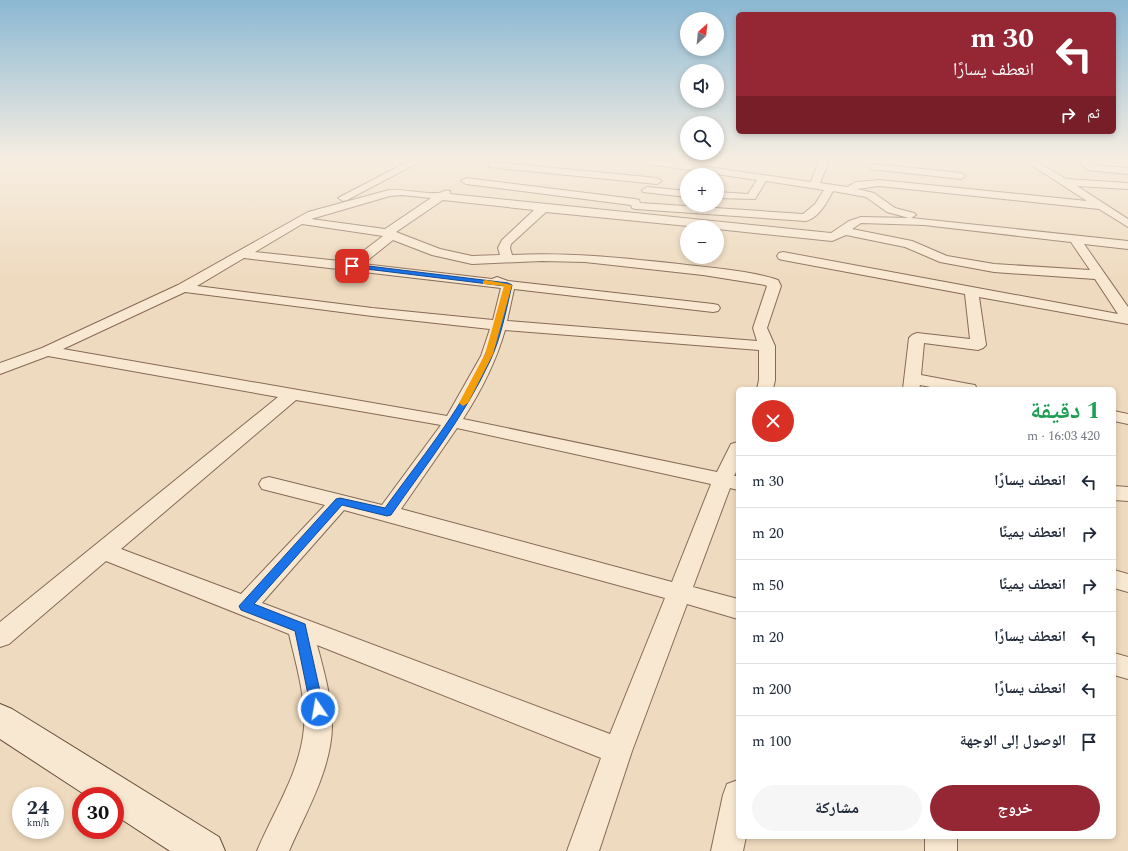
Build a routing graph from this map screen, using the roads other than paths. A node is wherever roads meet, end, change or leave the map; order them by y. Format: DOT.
graph roads {
  1 [pos="338,201"];
  2 [pos="363,201"];
  3 [pos="435,201"];
  4 [pos="475,201"];
  5 [pos="603,201"];
  6 [pos="636,201"];
  7 [pos="822,201"];
  8 [pos="878,201"];
  9 [pos="1050,201"];
  10 [pos="1094,201"];
  11 [pos="633,204"];
  12 [pos="1104,207"];
  13 [pos="543,208"];
  14 [pos="1128,210"];
  15 [pos="620,216"];
  16 [pos="302,219"];
  17 [pos="904,221"];
  18 [pos="680,223"];
  19 [pos="1128,224"];
  20 [pos="951,225"];
  21 [pos="724,228"];
  22 [pos="845,232"];
  23 [pos="389,234"];
  24 [pos="1076,240"];
  25 [pos="908,244"];
  26 [pos="1128,245"];
  27 [pos="436,252"];
  28 [pos="242,254"];
  29 [pos="782,256"];
  30 [pos="507,259"];
  31 [pos="944,259"];
  32 [pos="680,263"];
  33 [pos="706,264"];
  34 [pos="352,266"];
  35 [pos="994,268"];
  36 [pos="1099,275"];
  37 [pos="508,285"];
  38 [pos="941,285"];
  39 [pos="183,288"];
  40 [pos="972,292"];
  41 [pos="995,296"];
  42 [pos="713,308"];
  43 [pos="1128,319"];
  44 [pos="499,325"];
  45 [pos="767,346"];
  46 [pos="47,350"];
  47 [pos="0,369"];
  48 [pos="912,384"];
  49 [pos="765,387"];
  50 [pos="946,387"];
  51 [pos="292,393"];
  52 [pos="1116,416"];
  53 [pos="1128,419"];
  54 [pos="453,422"];
  55 [pos="736,456"];
  56 [pos="730,481"];
  57 [pos="269,484"];
  58 [pos="1116,493"];
  59 [pos="1128,494"];
  60 [pos="340,501"];
  61 [pos="387,512"];
  62 [pos="103,551"];
  63 [pos="1116,580"];
  64 [pos="1128,583"];
  65 [pos="680,593"];
  66 [pos="245,606"];
  67 [pos="736,608"];
  68 [pos="300,627"];
  69 [pos="0,637"];
  70 [pos="1116,665"];
  71 [pos="1128,668"];
  72 [pos="0,720"];
  73 [pos="618,751"];
  74 [pos="736,805"];
  75 [pos="941,839"];
  76 [pos="205,851"];
  77 [pos="272,851"];
  78 [pos="583,851"];
  79 [pos="727,851"];
  80 [pos="941,851"];
  1 -- 16 [label="street"];
  2 -- 16 [label="street"];
  3 -- 23 [label="street"];
  4 -- 13 [label="street"];
  5 -- 11 [label="street"];
  6 -- 11 [label="street"];
  7 -- 11 [label="street"];
  8 -- 20 [label="street"];
  9 -- 12 [label="street"];
  10 -- 12 [label="street"];
  11 -- 15 [label="street"];
  12 -- 14 [label="street"];
  12 -- 19 [label="street"];
  13 -- 15 [label="street"];
  13 -- 30 [label="street"];
  15 -- 18 [label="street"];
  16 -- 23 [label="street"];
  16 -- 28 [label="street"];
  17 -- 20 [label="street"];
  17 -- 22 [label="street"];
  17 -- 25 [label="street"];
  20 -- 24 [label="street"];
  21 -- 22 [label="street"];
  22 -- 25 [label="street"];
  23 -- 27 [label="street"];
  23 -- 34 [label="street"];
  24 -- 26 [label="street"];
  24 -- 36 [label="street"];
  25 -- 31 [label="street"];
  27 -- 30 [label="street"];
  27 -- 37 [label="street"];
  28 -- 34 [label="street"];
  28 -- 39 [label="street"];
  29 -- 38 [label="street"];
  30 -- 32 [label="street"];
  31 -- 35 [label="street"];
  31 -- 38 [label="street"];
  33 -- 45 [label="street"];
  34 -- 37 [label="street"];
  35 -- 36 [label="street"];
  35 -- 41 [label="street"];
  36 -- 43 [label="street"];
  37 -- 42 [label="street"];
  37 -- 44 [label="street"];
  38 -- 40 [label="street"];
  39 -- 44 [label="street"];
  39 -- 46 [label="street"];
  40 -- 41 [label="street"];
  40 -- 48 [label="street"];
  41 -- 43 [label="street"];
  44 -- 45 [label="street"];
  44 -- 54 [label="street"];
  45 -- 49 [label="street"];
  46 -- 47 [label="street"];
  46 -- 51 [label="street"];
  48 -- 50 [label="street"];
  51 -- 54 [label="street"];
  51 -- 62 [label="street"];
  52 -- 53 [label="street"];
  54 -- 56 [label="street"];
  54 -- 61 [label="street"];
  55 -- 56 [label="street"];
  56 -- 65 [label="street"];
  57 -- 60 [label="street"];
  58 -- 59 [label="street"];
  60 -- 61 [label="street"];
  60 -- 66 [label="street"];
  61 -- 65 [label="street"];
  62 -- 66 [label="street"];
  62 -- 69 [label="street"];
  63 -- 64 [label="street"];
  65 -- 67 [label="street"];
  65 -- 73 [label="street"];
  66 -- 68 [label="street"];
  68 -- 73 [label="street"];
  68 -- 77 [label="street"];
  70 -- 71 [label="street"];
  72 -- 76 [label="street"];
  73 -- 78 [label="street"];
  74 -- 79 [label="street"];
  75 -- 80 [label="street"];
}
